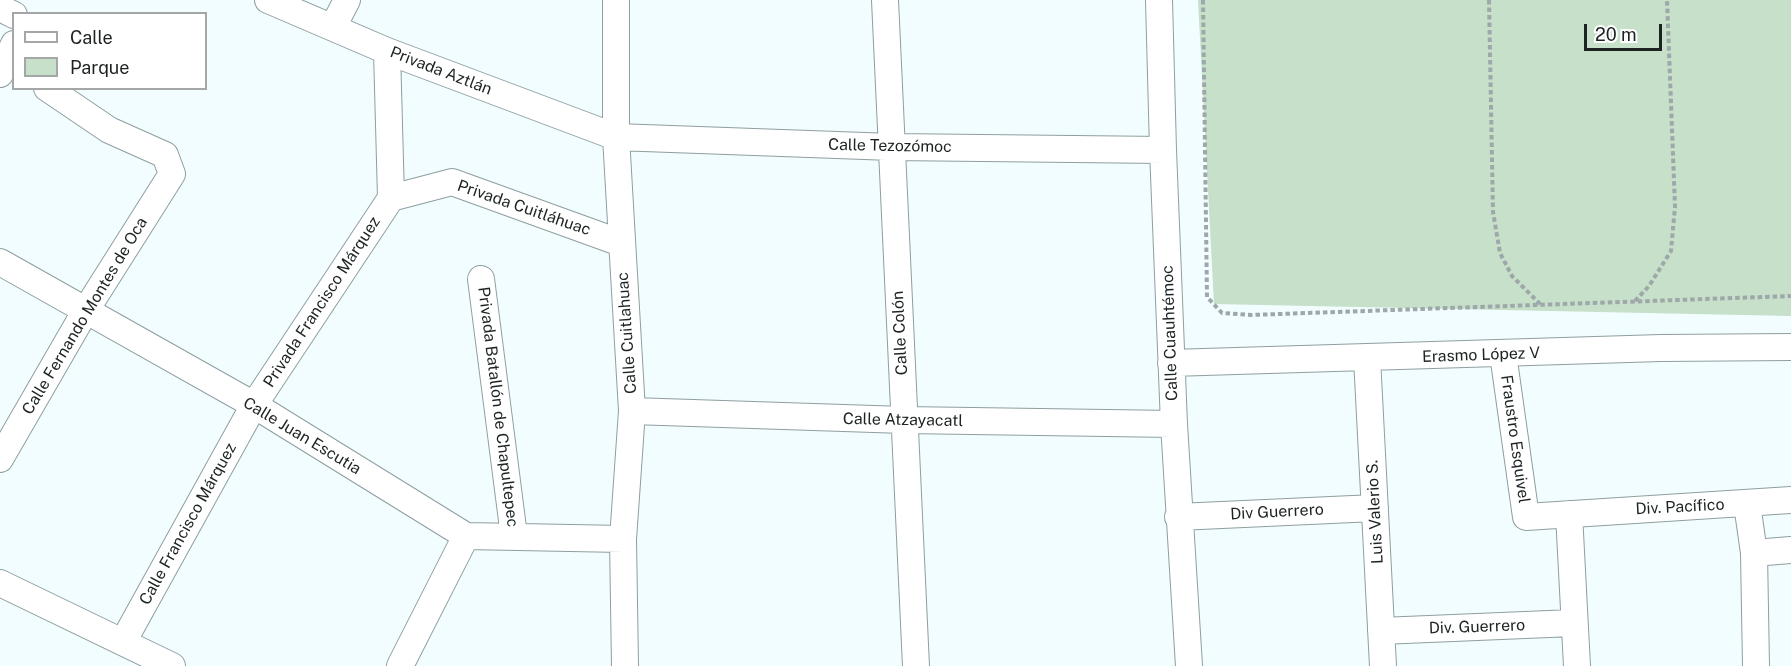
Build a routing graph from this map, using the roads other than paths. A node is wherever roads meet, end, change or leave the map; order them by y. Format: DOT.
graph roads {
  1 [pos="268,0"];
  2 [pos="347,0"];
  3 [pos="616,0"];
  4 [pos="885,0"];
  5 [pos="1159,0"];
  6 [pos="333,27"];
  7 [pos="387,51"];
  8 [pos="50,90"];
  9 [pos="616,137"];
  10 [pos="892,147"];
  11 [pos="1163,150"];
  12 [pos="391,198"];
  13 [pos="621,243"];
  14 [pos="0,262"];
  15 [pos="481,279"];
  16 [pos="86,310"];
  17 [pos="1791,347"];
  18 [pos="1503,354"];
  19 [pos="1367,358"];
  20 [pos="1172,363"];
  21 [pos="254,405"];
  22 [pos="632,411"];
  23 [pos="904,420"];
  24 [pos="1174,424"];
  25 [pos="0,459"];
  26 [pos="1791,500"];
  27 [pos="1747,504"];
  28 [pos="1375,508"];
  29 [pos="1569,514"];
  30 [pos="1178,517"];
  31 [pos="466,536"];
  32 [pos="514,536"];
  33 [pos="623,539"];
  34 [pos="1791,550"];
  35 [pos="1754,553"];
  36 [pos="0,583"];
  37 [pos="1573,623"];
  38 [pos="1381,631"];
  39 [pos="123,642"];
  40 [pos="172,666"];
  41 [pos="400,666"];
  42 [pos="625,666"];
  43 [pos="916,666"];
  44 [pos="1189,666"];
  45 [pos="1383,666"];
  46 [pos="1577,666"];
  47 [pos="1756,666"];
  1 -- 6 [label="street, Privada Aztlán"];
  2 -- 6 [label="street"];
  3 -- 9 [label="street, Calle Cuitlahuac"];
  4 -- 10 [label="street, Calle Colón"];
  5 -- 11 [label="street, Calle Cuauhtémoc"];
  6 -- 7 [label="street, Privada Aztlán"];
  7 -- 9 [label="street, Privada Aztlán"];
  7 -- 12 [label="street"];
  8 -- 16 [label="street, Calle Fernando Montes de Oca"];
  9 -- 10 [label="street, Calle Tezozómoc"];
  9 -- 13 [label="street, Calle Cuitlahuac"];
  10 -- 11 [label="street, Calle Tezozómoc"];
  10 -- 23 [label="street, Calle Colón"];
  11 -- 20 [label="street, Calle Cuauhtémoc"];
  12 -- 13 [label="street, Privada Cuitláhuac"];
  12 -- 21 [label="street, Privada Francisco Márquez"];
  13 -- 22 [label="street, Calle Cuitlahuac"];
  14 -- 16 [label="street, Calle Juan Escutia"];
  15 -- 32 [label="street, Privada Batallón de Chapultepec"];
  16 -- 21 [label="street, Calle Juan Escutia"];
  16 -- 25 [label="street, Calle Fernando Montes de Oca"];
  17 -- 18 [label="street, Erasmo López V"];
  18 -- 19 [label="street, Erasmo López V"];
  18 -- 29 [label="street, Fraustro Esquivel"];
  19 -- 20 [label="street, Erasmo López V"];
  19 -- 28 [label="street, Luis Valerio S."];
  20 -- 24 [label="street, Calle Cuauhtémoc"];
  21 -- 31 [label="street, Calle Juan Escutia"];
  21 -- 39 [label="street, Calle Francisco Márquez"];
  22 -- 23 [label="street, Calle Atzayacatl"];
  22 -- 33 [label="street, Calle Cuitlahuac"];
  23 -- 24 [label="street, Calle Atzayacatl"];
  23 -- 43 [label="street, Calle Colón"];
  24 -- 30 [label="street, Calle Cuauhtémoc"];
  26 -- 27 [label="street, Div. Pacífico"];
  27 -- 29 [label="street, Div. Pacífico"];
  27 -- 35 [label="street"];
  28 -- 30 [label="street, Div Guerrero"];
  28 -- 38 [label="street, Luis Valerio S."];
  29 -- 37 [label="street"];
  30 -- 44 [label="street, Calle Cuauhtémoc"];
  31 -- 32 [label="street"];
  31 -- 41 [label="street"];
  32 -- 33 [label="street"];
  33 -- 42 [label="street, Calle Cuitlahuac"];
  34 -- 35 [label="street"];
  35 -- 47 [label="street"];
  36 -- 39 [label="street"];
  37 -- 38 [label="street, Div. Guerrero"];
  37 -- 46 [label="street"];
  38 -- 45 [label="street, Luis Valerio S."];
  39 -- 40 [label="street"];
}
